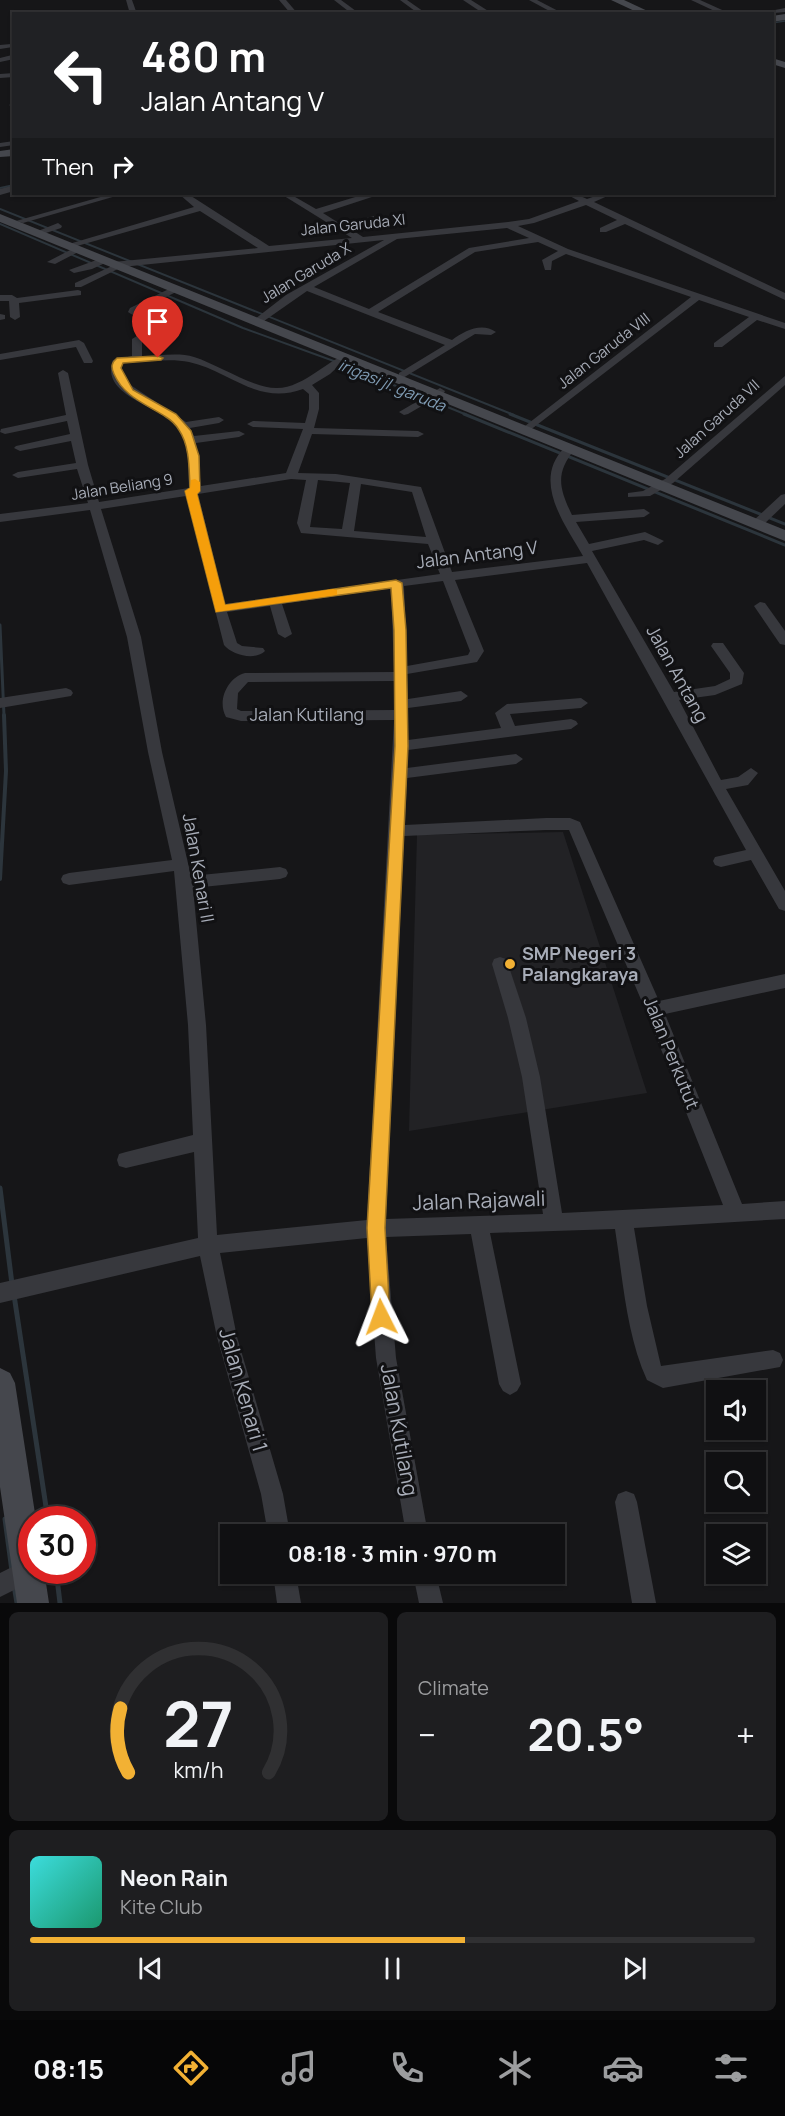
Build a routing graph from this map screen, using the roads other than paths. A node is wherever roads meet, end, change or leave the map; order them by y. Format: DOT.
graph roads {
  1 [pos="282,0"];
  2 [pos="337,0"];
  3 [pos="403,0"];
  4 [pos="466,0"];
  5 [pos="532,0"];
  6 [pos="616,0"];
  7 [pos="694,0"];
  8 [pos="719,0"];
  9 [pos="704,3"];
  10 [pos="293,12"];
  11 [pos="354,12"];
  12 [pos="421,12"];
  13 [pos="486,12"];
  14 [pos="557,12"];
  15 [pos="645,12"];
  16 [pos="724,12"];
  17 [pos="11,46"];
  18 [pos="0,47"];
  19 [pos="12,57"];
  20 [pos="0,60"];
  21 [pos="115,195"];
  22 [pos="184,195"];
  23 [pos="287,195"];
  24 [pos="369,195"];
  25 [pos="572,195"];
  26 [pos="605,195"];
  27 [pos="353,200"];
  28 [pos="586,201"];
  29 [pos="362,206"];
  30 [pos="1,207"];
  31 [pos="201,208"];
  32 [pos="316,212"];
  33 [pos="0,218"];
  34 [pos="371,218"];
  35 [pos="625,220"];
  36 [pos="20,221"];
  37 [pos="58,225"];
  38 [pos="508,225"];
  39 [pos="413,226"];
  40 [pos="341,228"];
  41 [pos="603,230"];
  42 [pos="43,231"];
  43 [pos="399,236"];
  44 [pos="382,238"];
  45 [pos="541,239"];
  46 [pos="362,240"];
  47 [pos="267,249"];
  48 [pos="71,251"];
  49 [pos="565,251"];
  50 [pos="52,262"];
  51 [pos="106,266"];
  52 [pos="548,268"];
  53 [pos="74,270"];
  54 [pos="307,288"];
  55 [pos="165,289"];
  56 [pos="697,297"];
  57 [pos="785,297"];
  58 [pos="0,298"];
  59 [pos="14,301"];
  60 [pos="149,302"];
  61 [pos="369,313"];
  62 [pos="15,317"];
  63 [pos="755,317"];
  64 [pos="260,319"];
  65 [pos="785,326"];
  66 [pos="491,332"];
  67 [pos="137,339"];
  68 [pos="91,340"];
  69 [pos="79,343"];
  70 [pos="453,344"];
  71 [pos="718,345"];
  72 [pos="137,359"];
  73 [pos="1,361"];
  74 [pos="88,361"];
  75 [pos="338,361"];
  76 [pos="63,373"];
  77 [pos="403,375"];
  78 [pos="785,379"];
  79 [pos="304,384"];
  80 [pos="430,395"];
  81 [pos="404,412"];
  82 [pos="72,417"];
  83 [pos="219,420"];
  84 [pos="253,424"];
  85 [pos="183,426"];
  86 [pos="530,428"];
  87 [pos="309,429"];
  88 [pos="5,431"];
  89 [pos="239,434"];
  90 [pos="417,434"];
  91 [pos="77,436"];
  92 [pos="189,440"];
  93 [pos="20,448"];
  94 [pos="566,453"];
  95 [pos="82,465"];
  96 [pos="18,475"];
  97 [pos="291,476"];
  98 [pos="313,476"];
  99 [pos="356,481"];
  100 [pos="659,487"];
  101 [pos="193,491"];
  102 [pos="632,495"];
  103 [pos="785,498"];
  104 [pos="96,506"];
  105 [pos="644,513"];
  106 [pos="0,518"];
  107 [pos="568,519"];
  108 [pos="760,522"];
  109 [pos="785,528"];
  110 [pos="347,534"];
  111 [pos="785,536"];
  112 [pos="433,541"];
  113 [pos="658,541"];
  114 [pos="587,554"];
  115 [pos="447,577"];
  116 [pos="396,583"];
  117 [pos="275,601"];
  118 [pos="760,606"];
  119 [pos="220,609"];
  120 [pos="285,634"];
  121 [pos="784,638"];
  122 [pos="718,646"];
  123 [pos="258,651"];
  124 [pos="401,674"];
  125 [pos="66,693"];
  126 [pos="461,696"];
  127 [pos="670,697"];
  128 [pos="0,703"];
  129 [pos="581,703"];
  130 [pos="402,710"];
  131 [pos="572,724"];
  132 [pos="510,732"];
  133 [pos="401,746"];
  134 [pos="516,759"];
  135 [pos="751,773"];
  136 [pos="400,774"];
  137 [pos="717,786"];
  138 [pos="398,831"];
  139 [pos="756,854"];
  140 [pos="721,861"];
  141 [pos="179,865"];
  142 [pos="280,873"];
  143 [pos="69,879"];
  144 [pos="185,883"];
  145 [pos="785,905"];
  146 [pos="500,964"];
  147 [pos="785,981"];
  148 [pos="654,1009"];
  149 [pos="203,1141"];
  150 [pos="126,1160"];
  151 [pos="785,1210"];
  152 [pos="736,1213"];
  153 [pos="623,1220"];
  154 [pos="554,1222"];
  155 [pos="479,1225"];
  156 [pos="376,1228"];
  157 [pos="208,1245"];
  158 [pos="0,1293"];
  159 [pos="773,1360"];
  160 [pos="510,1384"];
  161 [pos="0,1386"];
  162 [pos="5,1450"];
  163 [pos="626,1502"];
  164 [pos="18,1518"];
  165 [pos="278,1524"];
  166 [pos="415,1524"];
  167 [pos="18,1576"];
  168 [pos="30,1584"];
  169 [pos="286,1584"];
  170 [pos="427,1584"];
  171 [pos="0,1585"];
  172 [pos="33,1603"];
  173 [pos="289,1603"];
  174 [pos="431,1603"];
  175 [pos="644,1603"];
  1 -- 10 [label="street"];
  2 -- 11 [label="street"];
  3 -- 12 [label="street"];
  4 -- 13 [label="street"];
  5 -- 14 [label="street"];
  6 -- 15 [label="main road"];
  7 -- 9 [label="street"];
  8 -- 9 [label="street"];
  9 -- 16 [label="street"];
  17 -- 18 [label="street"];
  19 -- 20 [label="street"];
  21 -- 36 [label="street"];
  22 -- 31 [label="street"];
  23 -- 32 [label="street"];
  24 -- 27 [label="street"];
  25 -- 28 [label="street"];
  26 -- 28 [label="street, Jalan Garuda XI"];
  27 -- 29 [label="street"];
  27 -- 32 [label="street"];
  28 -- 35 [label="street"];
  28 -- 38 [label="street, Jalan Garuda XI"];
  30 -- 36 [label="main road"];
  31 -- 47 [label="street"];
  31 -- 48 [label="street"];
  32 -- 40 [label="street"];
  33 -- 48 [label="main road"];
  34 -- 40 [label="street"];
  35 -- 41 [label="street"];
  35 -- 57 [label="street"];
  36 -- 42 [label="main road"];
  37 -- 42 [label="street"];
  38 -- 43 [label="street, Jalan Garuda XI"];
  38 -- 45 [label="street"];
  39 -- 44 [label="street"];
  40 -- 46 [label="street"];
  42 -- 48 [label="main road"];
  43 -- 44 [label="street, Jalan Garuda XI"];
  43 -- 54 [label="street, Jalan Garuda X"];
  44 -- 46 [label="street, Jalan Garuda XI"];
  45 -- 49 [label="street"];
  45 -- 61 [label="street"];
  46 -- 47 [label="street, Jalan Garuda XI"];
  47 -- 51 [label="street, Jalan Garuda XI"];
  48 -- 50 [label="street"];
  48 -- 51 [label="main road"];
  49 -- 52 [label="street"];
  49 -- 56 [label="street"];
  51 -- 53 [label="street"];
  51 -- 55 [label="main road"];
  51 -- 59 [label="street"];
  54 -- 61 [label="street"];
  54 -- 64 [label="street, Jalan Garuda X"];
  55 -- 60 [label="street"];
  55 -- 64 [label="main road"];
  55 -- 75 [label="main road"];
  56 -- 63 [label="street"];
  56 -- 86 [label="street, Jalan Garuda VIII"];
  58 -- 59 [label="street"];
  59 -- 62 [label="street"];
  61 -- 70 [label="street"];
  63 -- 65 [label="street"];
  63 -- 71 [label="street"];
  64 -- 77 [label="main road"];
  66 -- 70 [label="street"];
  67 -- 72 [label="street"];
  68 -- 69 [label="street"];
  69 -- 73 [label="street"];
  69 -- 74 [label="street"];
  70 -- 77 [label="street"];
  72 -- 79 [label="street"];
  72 -- 85 [label="street"];
  75 -- 79 [label="street"];
  75 -- 80 [label="main road"];
  76 -- 82 [label="street, Jalan Kenari II"];
  77 -- 80 [label="main road"];
  78 -- 100 [label="street, Jalan Garuda VII"];
  79 -- 87 [label="street"];
  80 -- 81 [label="street"];
  80 -- 86 [label="main road"];
  80 -- 94 [label="main road"];
  82 -- 88 [label="street"];
  82 -- 91 [label="street, Jalan Kenari II"];
  83 -- 85 [label="street"];
  84 -- 87 [label="street"];
  85 -- 92 [label="street"];
  86 -- 100 [label="main road"];
  87 -- 90 [label="street"];
  87 -- 97 [label="street"];
  89 -- 92 [label="street"];
  91 -- 93 [label="street"];
  91 -- 95 [label="street, Jalan Kenari II"];
  92 -- 101 [label="street"];
  94 -- 100 [label="main road"];
  94 -- 107 [label="street, Jalan Antang"];
  95 -- 96 [label="street"];
  95 -- 104 [label="street, Jalan Kenari II"];
  97 -- 98 [label="street, Jalan Beliang 9"];
  97 -- 101 [label="street, Jalan Beliang 9"];
  98 -- 99 [label="street, Jalan Beliang 9"];
  98 -- 110 [label="street"];
  99 -- 110 [label="street"];
  99 -- 112 [label="street, Jalan Beliang 9"];
  100 -- 102 [label="street"];
  100 -- 108 [label="main road"];
  101 -- 104 [label="street, Jalan Beliang 9"];
  101 -- 119 [label="street"];
  103 -- 108 [label="street"];
  104 -- 106 [label="street, Jalan Beliang 9"];
  104 -- 141 [label="street, Jalan Kenari II"];
  105 -- 107 [label="street"];
  107 -- 114 [label="street, Jalan Antang"];
  108 -- 109 [label="main road"];
  108 -- 111 [label="main road"];
  110 -- 112 [label="street"];
  112 -- 115 [label="street"];
  113 -- 114 [label="street, Jalan Antang V"];
  114 -- 115 [label="street, Jalan Antang V"];
  114 -- 127 [label="street, Jalan Antang"];
  115 -- 116 [label="street, Jalan Antang V"];
  115 -- 124 [label="street"];
  116 -- 117 [label="street, Jalan Antang V"];
  116 -- 124 [label="street, Jalan Kutilang"];
  117 -- 119 [label="street, Jalan Antang V"];
  117 -- 120 [label="street"];
  118 -- 121 [label="street"];
  119 -- 123 [label="street"];
  122 -- 127 [label="street"];
  124 -- 130 [label="street, Jalan Kutilang"];
  124 -- 130 [label="street, Jalan Kutilang"];
  125 -- 128 [label="street"];
  126 -- 130 [label="street"];
  127 -- 137 [label="street, Jalan Antang"];
  129 -- 132 [label="street"];
  130 -- 133 [label="street, Jalan Kutilang"];
  131 -- 132 [label="street"];
  132 -- 133 [label="street"];
  133 -- 136 [label="street, Jalan Kutilang"];
  134 -- 136 [label="street"];
  135 -- 137 [label="street"];
  136 -- 138 [label="street, Jalan Kutilang"];
  137 -- 139 [label="street, Jalan Antang"];
  138 -- 148 [label="street, Jalan Perkutut"];
  138 -- 156 [label="street, Jalan Kutilang"];
  139 -- 140 [label="street"];
  139 -- 145 [label="street, Jalan Antang"];
  141 -- 143 [label="street"];
  141 -- 144 [label="street, Jalan Kenari II"];
  142 -- 144 [label="street"];
  144 -- 149 [label="street, Jalan Kenari II"];
  146 -- 154 [label="street"];
  147 -- 148 [label="street"];
  148 -- 152 [label="street, Jalan Perkutut"];
  149 -- 150 [label="street"];
  149 -- 157 [label="street, Jalan Kenari II"];
  151 -- 152 [label="street, Jalan Rajawali"];
  152 -- 153 [label="street, Jalan Rajawali"];
  153 -- 154 [label="street, Jalan Rajawali"];
  153 -- 159 [label="street"];
  154 -- 155 [label="street, Jalan Rajawali"];
  155 -- 156 [label="street, Jalan Rajawali"];
  155 -- 160 [label="street"];
  156 -- 157 [label="street, Jalan Rajawali"];
  156 -- 166 [label="street, Jalan Kutilang"];
  157 -- 158 [label="street, Jalan Rajawali"];
  157 -- 165 [label="street, Jalan Kenari 1"];
  161 -- 162 [label="main road"];
  162 -- 164 [label="main road"];
  163 -- 175 [label="street"];
  167 -- 171 [label="street"];
  168 -- 172 [label="main road"];
  169 -- 173 [label="street"];
  170 -- 174 [label="street"];
}
